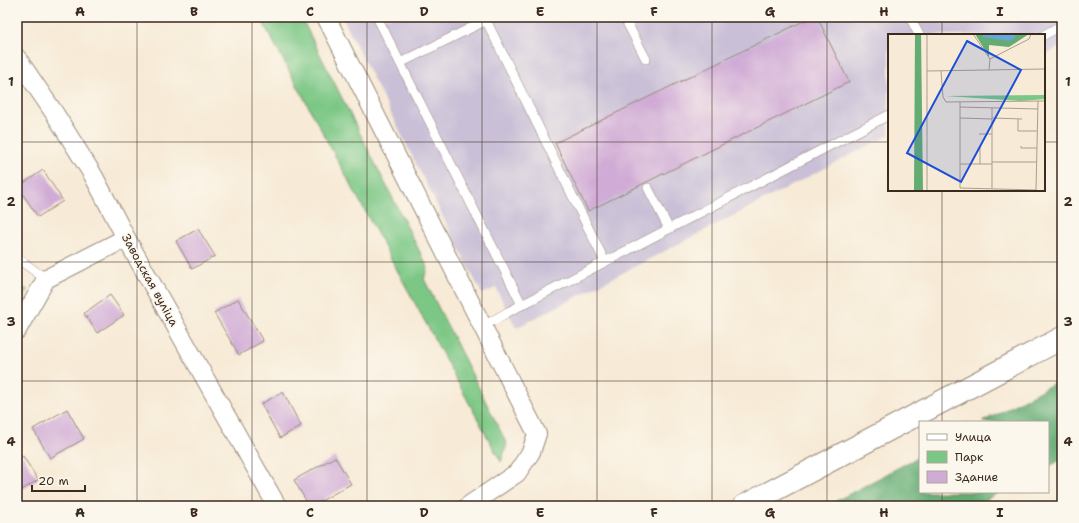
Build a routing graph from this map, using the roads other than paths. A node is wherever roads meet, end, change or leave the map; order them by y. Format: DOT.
graph roads {
  1 [pos="326,17"];
  2 [pos="376,17"];
  3 [pos="624,17"];
  4 [pos="910,17"];
  5 [pos="490,19"];
  6 [pos="475,21"];
  7 [pos="1062,25"];
  8 [pos="918,34"];
  9 [pos="1045,34"];
  10 [pos="17,58"];
  11 [pos="646,59"];
  12 [pos="400,63"];
  13 [pos="888,116"];
  14 [pos="648,188"];
  15 [pos="669,229"];
  16 [pos="126,238"];
  17 [pos="17,258"];
  18 [pos="605,262"];
  19 [pos="46,279"];
  20 [pos="522,305"];
  21 [pos="482,327"];
  22 [pos="17,330"];
  23 [pos="1062,338"];
  24 [pos="277,506"];
  25 [pos="468,506"];
  26 [pos="744,506"];
  1 -- 21 [label="street"];
  2 -- 12 [label="lane"];
  3 -- 11 [label="lane"];
  4 -- 8 [label="lane"];
  5 -- 6 [label="lane"];
  5 -- 18 [label="lane"];
  6 -- 12 [label="lane"];
  7 -- 9 [label="lane"];
  10 -- 16 [label="street, Заводская вуліца"];
  12 -- 20 [label="lane"];
  13 -- 15 [label="lane"];
  14 -- 15 [label="lane"];
  15 -- 18 [label="lane"];
  16 -- 19 [label="street"];
  16 -- 24 [label="street, Заводская вуліца"];
  17 -- 19 [label="lane"];
  18 -- 20 [label="lane"];
  19 -- 22 [label="street"];
  20 -- 21 [label="lane"];
  21 -- 25 [label="street"];
  23 -- 26 [label="main road"];
}
